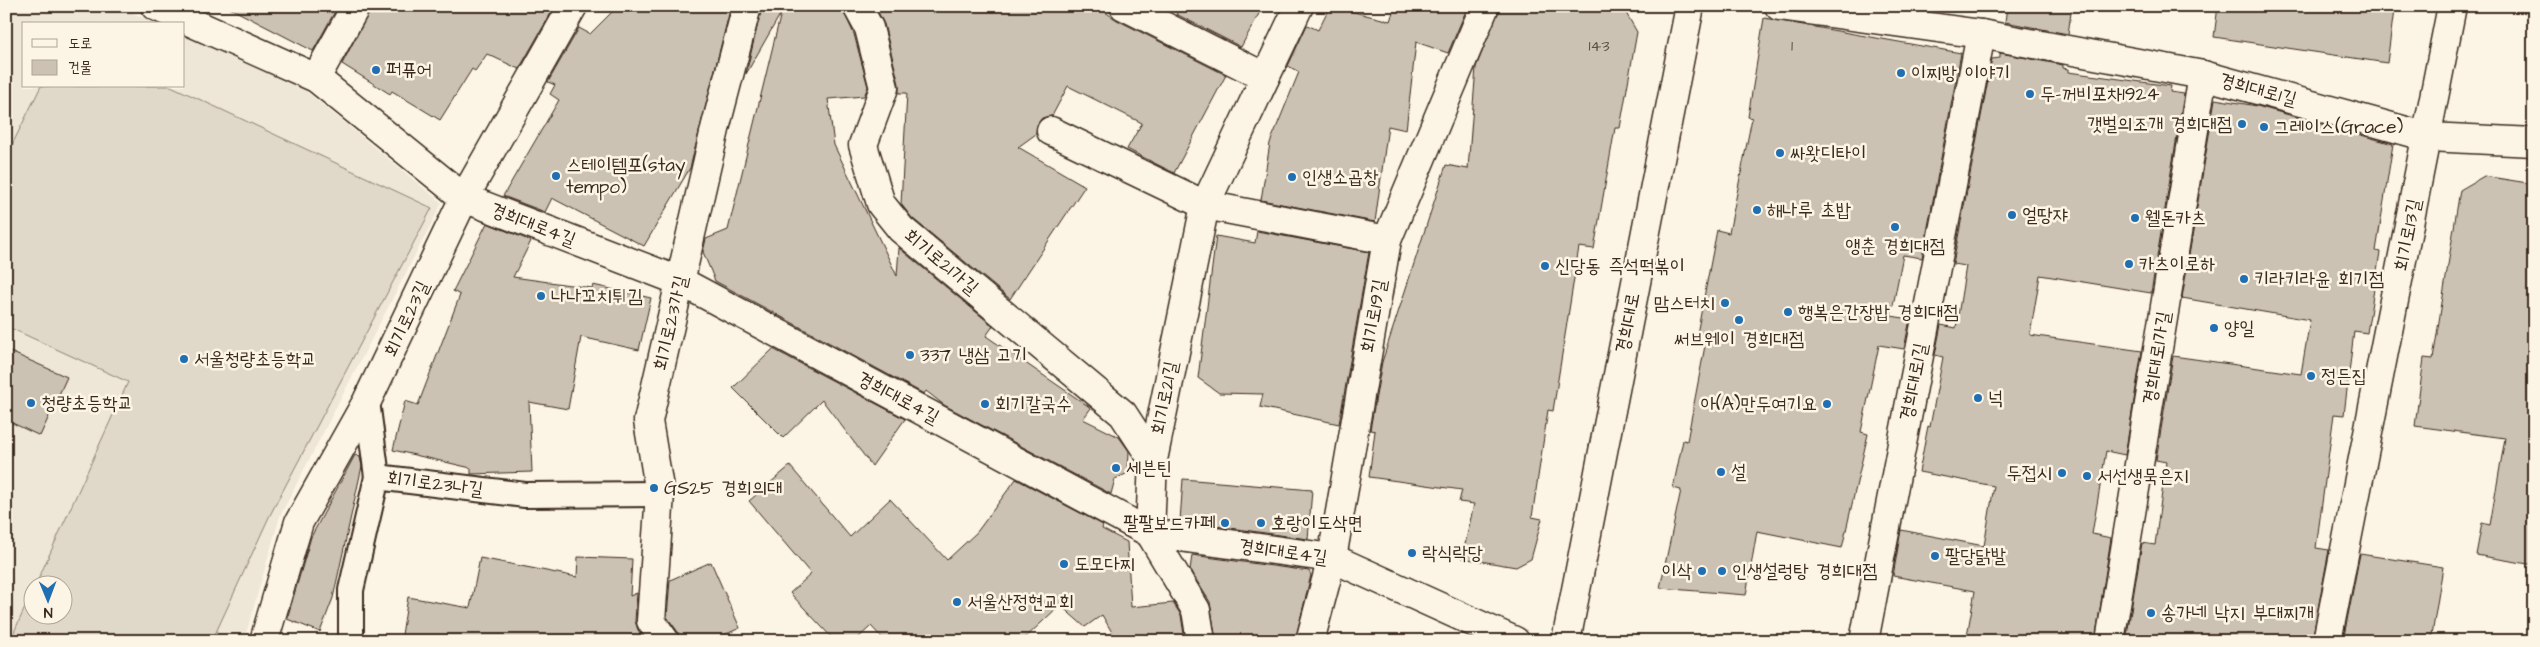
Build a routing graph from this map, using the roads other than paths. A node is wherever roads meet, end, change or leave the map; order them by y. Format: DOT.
graph roads {
  1 [pos="156,6"];
  2 [pos="356,6"];
  3 [pos="573,6"];
  4 [pos="747,6"];
  5 [pos="857,6"];
  6 [pos="1124,6"];
  7 [pos="1299,6"];
  8 [pos="1485,6"];
  9 [pos="1690,6"];
  10 [pos="1779,6"];
  11 [pos="2452,6"];
  12 [pos="1981,34"];
  13 [pos="2203,75"];
  14 [pos="1264,77"];
  15 [pos="312,85"];
  16 [pos="1050,131"];
  17 [pos="2428,137"];
  18 [pos="2534,142"];
  19 [pos="464,198"];
  20 [pos="1205,205"];
  21 [pos="1387,240"];
  22 [pos="682,282"];
  23 [pos="367,401"];
  24 [pos="1153,460"];
  25 [pos="377,477"];
  26 [pos="660,494"];
  27 [pos="1150,533"];
  28 [pos="1332,558"];
  29 [pos="264,641"];
  30 [pos="351,641"];
  31 [pos="665,641"];
  32 [pos="1201,641"];
  33 [pos="1310,641"];
  34 [pos="1515,641"];
  35 [pos="1566,641"];
  36 [pos="1864,641"];
  37 [pos="2110,641"];
  38 [pos="2327,641"];
  1 -- 15 [label="street, 경희대로4길"];
  2 -- 15 [label="street"];
  3 -- 19 [label="street, 회기로23길"];
  4 -- 22 [label="street, 회기로23가길"];
  5 -- 24 [label="street, 회기로21가길"];
  6 -- 14 [label="street"];
  7 -- 14 [label="street, 회기로21길"];
  8 -- 21 [label="street, 회기로19길"];
  9 -- 35 [label="street, 경희대로"];
  10 -- 12 [label="street, 경희대로1길"];
  11 -- 17 [label="street, 회기로13길"];
  12 -- 13 [label="street, 경희대로1길"];
  12 -- 36 [label="street, 경희대로1길"];
  13 -- 17 [label="street, 경희대로1길"];
  13 -- 37 [label="street, 경희대로1가길"];
  14 -- 20 [label="street, 회기로21길"];
  15 -- 19 [label="street, 경희대로4길"];
  16 -- 20 [label="street"];
  17 -- 18 [label="street, 경희대로1길"];
  17 -- 38 [label="street, 회기로13길"];
  19 -- 22 [label="street, 경희대로4길"];
  19 -- 23 [label="street, 회기로23길"];
  20 -- 21 [label="street"];
  20 -- 24 [label="street, 회기로21길"];
  21 -- 28 [label="street, 회기로19길"];
  22 -- 26 [label="street, 회기로23가길"];
  22 -- 27 [label="street, 경희대로4길"];
  23 -- 25 [label="lane"];
  23 -- 29 [label="street, 회기로23길"];
  24 -- 27 [label="street, 회기로21길"];
  25 -- 26 [label="lane, 회기로23나길"];
  25 -- 30 [label="lane, 회기로23나길"];
  26 -- 31 [label="street, 회기로23가길"];
  27 -- 28 [label="street, 경희대로4길"];
  27 -- 32 [label="street"];
  28 -- 33 [label="street, 회기로19길"];
  28 -- 34 [label="street, 경희대로4길"];
}
